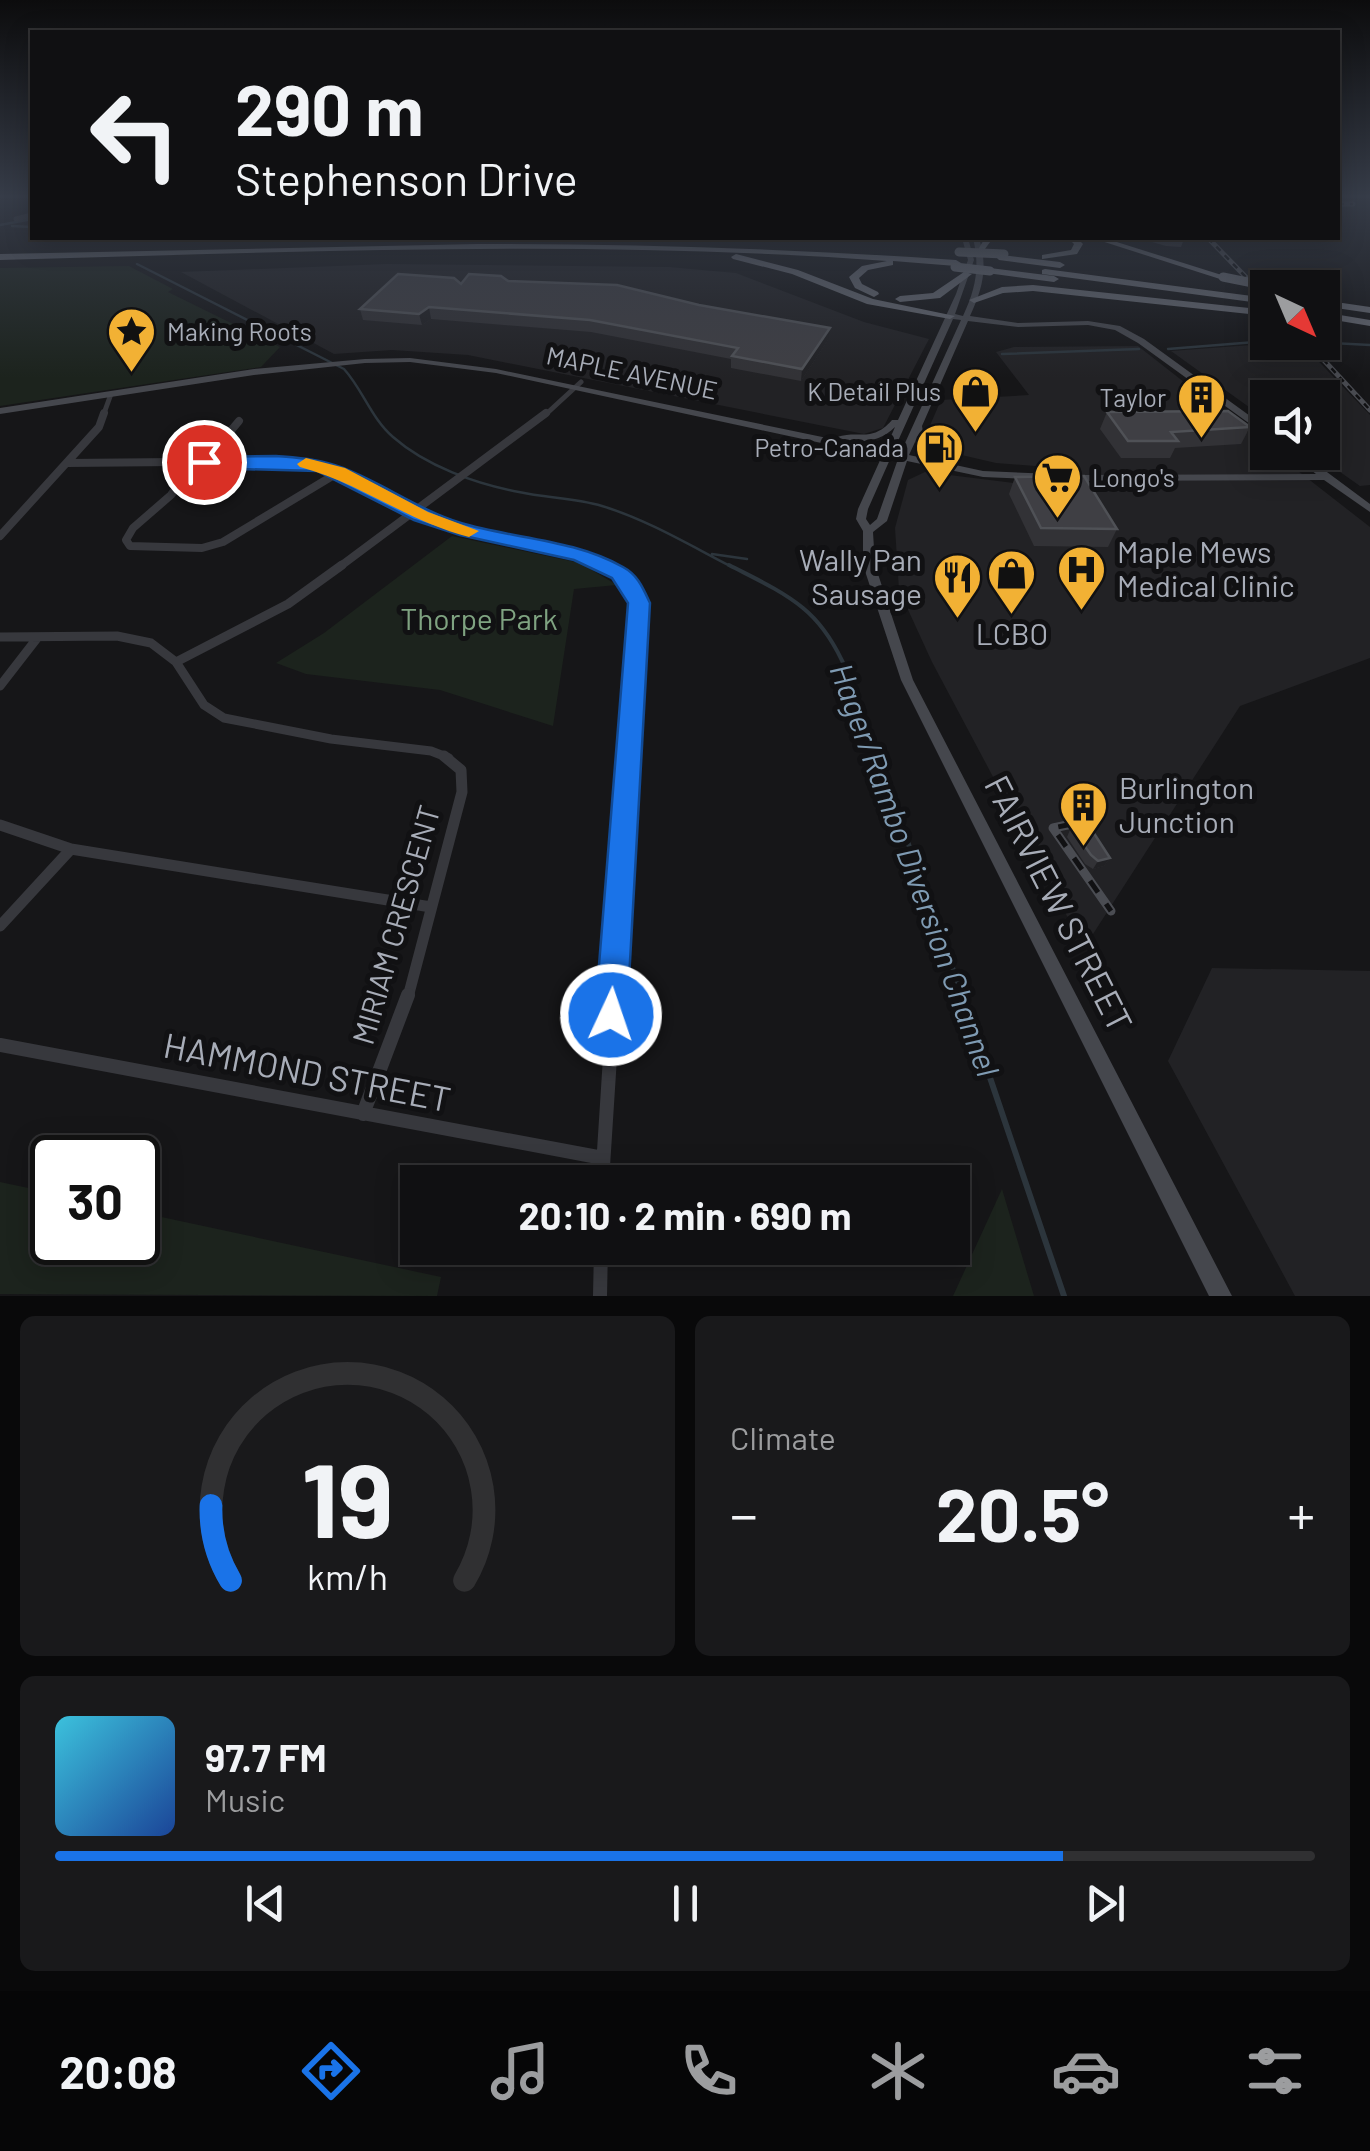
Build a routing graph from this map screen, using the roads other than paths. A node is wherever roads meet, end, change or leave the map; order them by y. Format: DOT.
graph roads {
  1 [pos="723,257"];
  2 [pos="945,257"];
  3 [pos="949,257"];
  4 [pos="968,257"];
  5 [pos="970,257"];
  6 [pos="980,257"];
  7 [pos="1014,257"];
  8 [pos="1161,257"];
  9 [pos="956,258"];
  10 [pos="990,269"];
  11 [pos="967,274"];
  12 [pos="1250,282"];
  13 [pos="1250,290"];
  14 [pos="974,300"];
  15 [pos="1340,301"];
  16 [pos="1249,305"];
  17 [pos="1370,305"];
  18 [pos="950,316"];
  19 [pos="965,318"];
  20 [pos="1340,318"];
  21 [pos="1370,323"];
  22 [pos="578,385"];
  23 [pos="112,394"];
  24 [pos="910,404"];
  25 [pos="0,411"];
  26 [pos="239,421"];
  27 [pos="1250,421"];
  28 [pos="919,422"];
  29 [pos="841,441"];
  30 [pos="887,451"];
  31 [pos="905,454"];
  32 [pos="204,462"];
  33 [pos="66,463"];
  34 [pos="954,465"];
  35 [pos="1316,470"];
  36 [pos="339,472"];
  37 [pos="1326,478"];
  38 [pos="874,479"];
  39 [pos="457,481"];
  40 [pos="894,482"];
  41 [pos="1370,509"];
  42 [pos="414,512"];
  43 [pos="868,531"];
  44 [pos="0,536"];
  45 [pos="38,636"];
  46 [pos="0,637"];
  47 [pos="176,662"];
  48 [pos="0,686"];
  49 [pos="0,825"];
  50 [pos="71,849"];
  51 [pos="431,906"];
  52 [pos="0,926"];
  53 [pos="0,1045"];
  54 [pos="362,1114"];
  55 [pos="602,1158"];
  56 [pos="602,1165"];
  57 [pos="601,1265"];
  58 [pos="600,1296"];
  59 [pos="1221,1296"];
  1 -- 18 [label="highway"];
  2 -- 9 [label="highway"];
  3 -- 9 [label="highway"];
  4 -- 9 [label="highway, bridge"];
  5 -- 11 [label="main road"];
  6 -- 14 [label="main road"];
  7 -- 13 [label="highway"];
  8 -- 12 [label="highway, bridge"];
  9 -- 10 [label="highway, bridge"];
  9 -- 11 [label="highway"];
  10 -- 16 [label="highway"];
  10 -- 16 [label="highway"];
  11 -- 18 [label="main road, FAIRVIEW STREET"];
  14 -- 16 [label="highway"];
  14 -- 19 [label="main road"];
  15 -- 17 [label="highway"];
  18 -- 19 [label="main road"];
  18 -- 24 [label="main road, FAIRVIEW STREET"];
  19 -- 27 [label="main road"];
  19 -- 28 [label="main road"];
  20 -- 21 [label="highway"];
  22 -- 23 [label="main road, MAPLE AVENUE"];
  22 -- 29 [label="main road, MAPLE AVENUE"];
  22 -- 39 [label="street"];
  23 -- 25 [label="main road, MAPLE AVENUE"];
  23 -- 33 [label="street"];
  24 -- 29 [label="main road"];
  24 -- 30 [label="main road, FAIRVIEW STREET"];
  26 -- 32 [label="street"];
  28 -- 31 [label="main road"];
  28 -- 34 [label="main road"];
  29 -- 30 [label="main road, MAPLE AVENUE"];
  29 -- 38 [label="main road"];
  30 -- 31 [label="main road, MAPLE AVENUE"];
  30 -- 38 [label="main road, FAIRVIEW STREET"];
  31 -- 34 [label="main road, MAPLE AVENUE"];
  31 -- 40 [label="main road"];
  32 -- 33 [label="street"];
  32 -- 36 [label="street"];
  32 -- 36 [label="street"];
  33 -- 44 [label="street"];
  34 -- 37 [label="main road, MAPLE AVENUE"];
  34 -- 40 [label="main road"];
  35 -- 37 [label="main road"];
  36 -- 42 [label="street"];
  37 -- 41 [label="main road"];
  38 -- 43 [label="main road, FAIRVIEW STREET"];
  39 -- 42 [label="street"];
  40 -- 43 [label="main road"];
  42 -- 47 [label="street"];
  42 -- 55 [label="street"];
  43 -- 59 [label="main road, FAIRVIEW STREET"];
  45 -- 46 [label="street, MIRIAM CRESCENT"];
  45 -- 47 [label="street, MIRIAM CRESCENT"];
  45 -- 48 [label="street"];
  47 -- 51 [label="street, MIRIAM CRESCENT"];
  49 -- 50 [label="street"];
  50 -- 51 [label="street"];
  50 -- 52 [label="street"];
  51 -- 54 [label="street, MIRIAM CRESCENT"];
  53 -- 54 [label="street, HAMMOND STREET"];
  54 -- 55 [label="street, HAMMOND STREET"];
  55 -- 56 [label="street"];
  57 -- 58 [label="street"];
}
